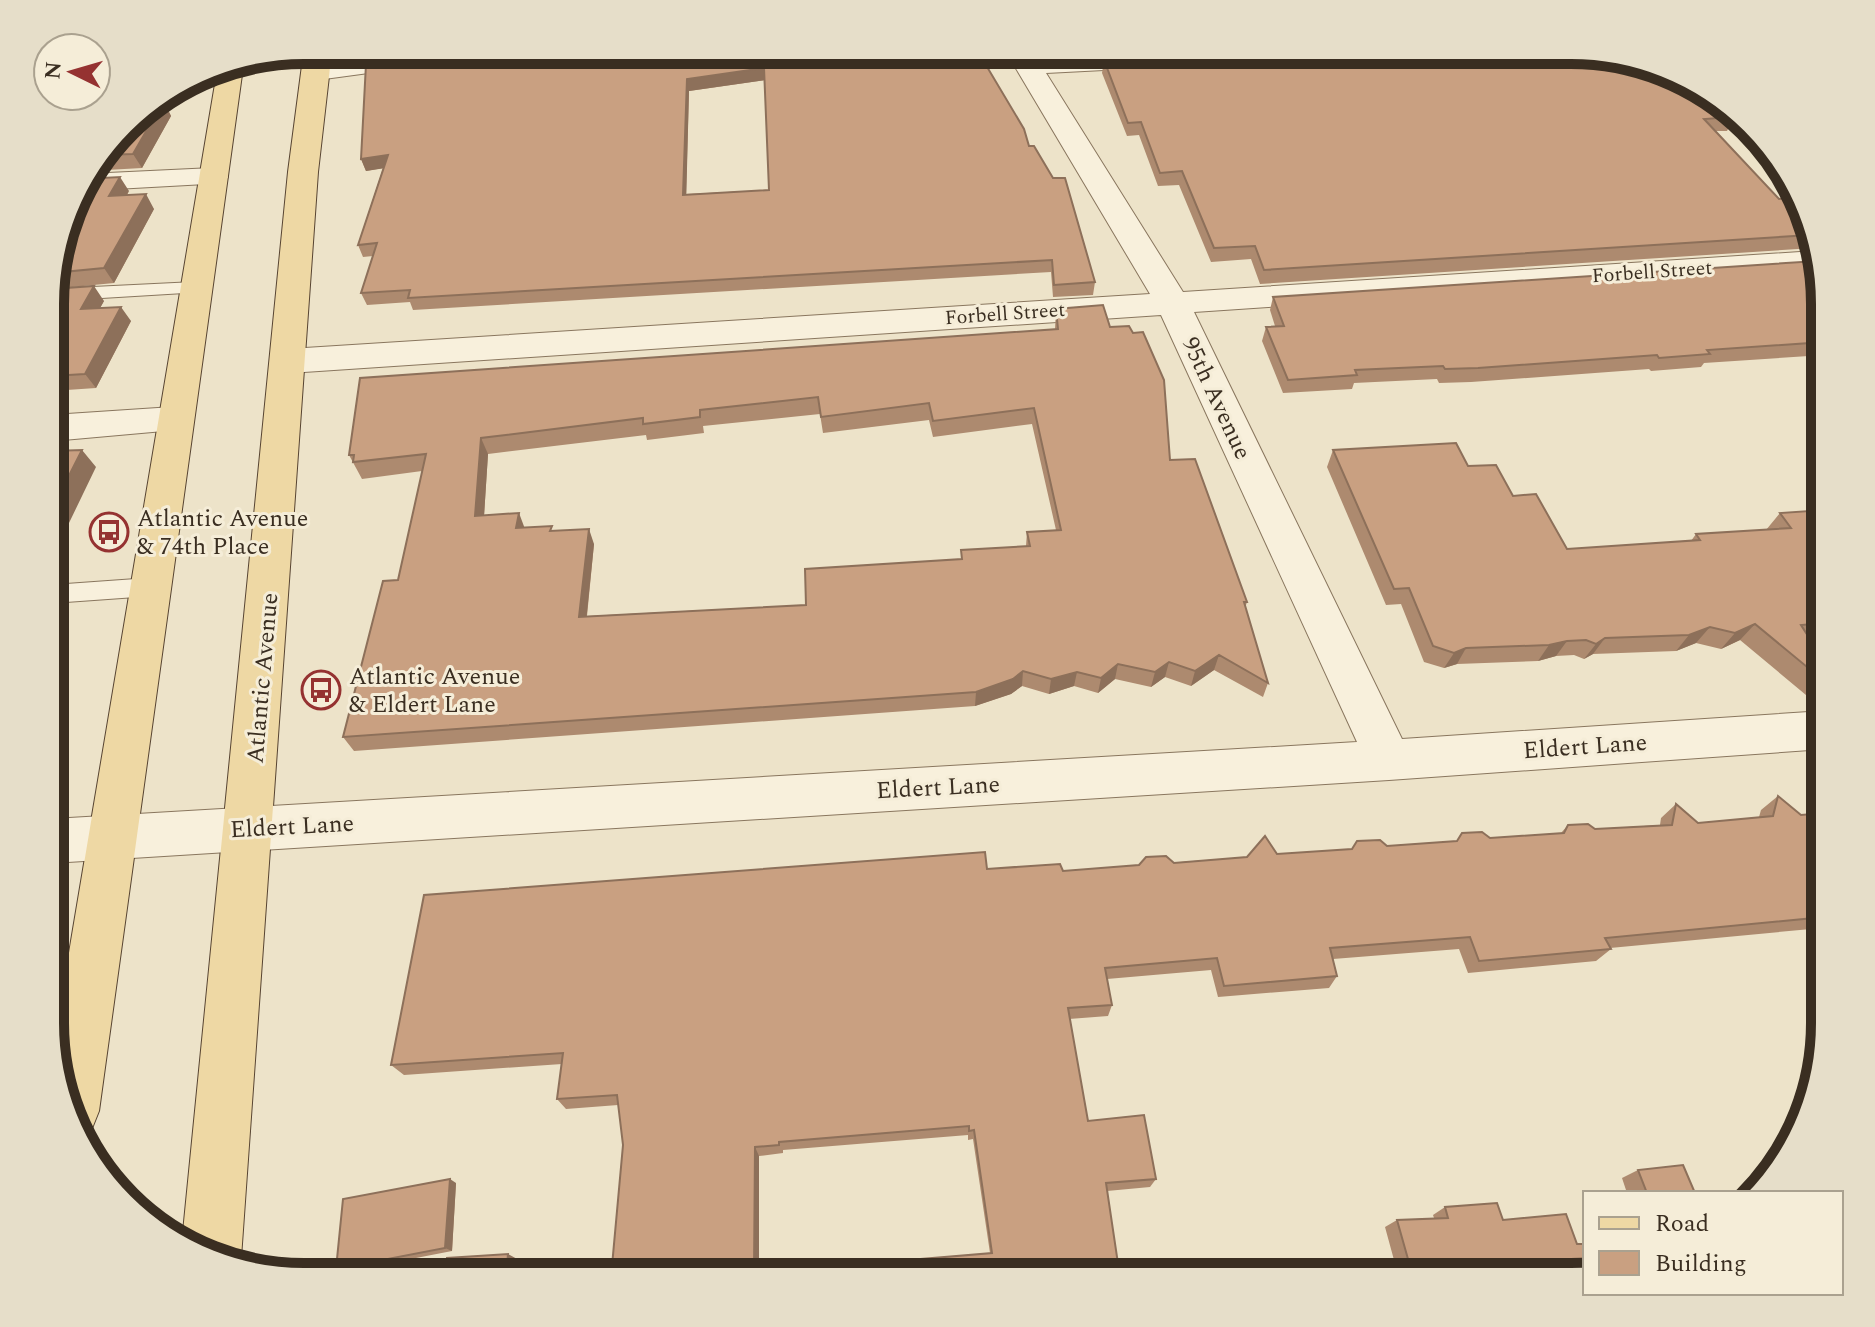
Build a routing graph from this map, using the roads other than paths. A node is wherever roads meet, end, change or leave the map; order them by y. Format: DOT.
graph roads {
  1 [pos="317,64"];
  2 [pos="1027,65"];
  3 [pos="230,76"];
  4 [pos="213,177"];
  5 [pos="97,182"];
  6 [pos="1807,262"];
  7 [pos="195,288"];
  8 [pos="65,294"];
  9 [pos="1172,302"];
  10 [pos="289,361"];
  11 [pos="173,420"];
  12 [pos="64,427"];
  13 [pos="150,587"];
  14 [pos="64,593"];
  15 [pos="1810,731"];
  16 [pos="1389,760"];
  17 [pos="250,829"];
  18 [pos="114,837"];
  19 [pos="65,840"];
  20 [pos="74,1091"];
  21 [pos="212,1244"];
  1 -- 10 [label="main road, Atlantic Avenue"];
  2 -- 9 [label="street, 95th Avenue"];
  3 -- 4 [label="main road"];
  4 -- 5 [label="street"];
  4 -- 7 [label="main road"];
  6 -- 9 [label="street, Forbell Street"];
  7 -- 8 [label="lane"];
  7 -- 11 [label="main road"];
  9 -- 10 [label="street, Forbell Street"];
  9 -- 16 [label="street, 95th Avenue"];
  10 -- 17 [label="main road, Atlantic Avenue"];
  11 -- 12 [label="street"];
  11 -- 13 [label="main road"];
  13 -- 14 [label="lane"];
  13 -- 18 [label="main road"];
  15 -- 16 [label="street, Eldert Lane"];
  16 -- 17 [label="street, Eldert Lane"];
  17 -- 18 [label="street, Eldert Lane"];
  17 -- 21 [label="main road, Atlantic Avenue"];
  18 -- 19 [label="street, Eldert Lane"];
  18 -- 20 [label="main road"];
}
